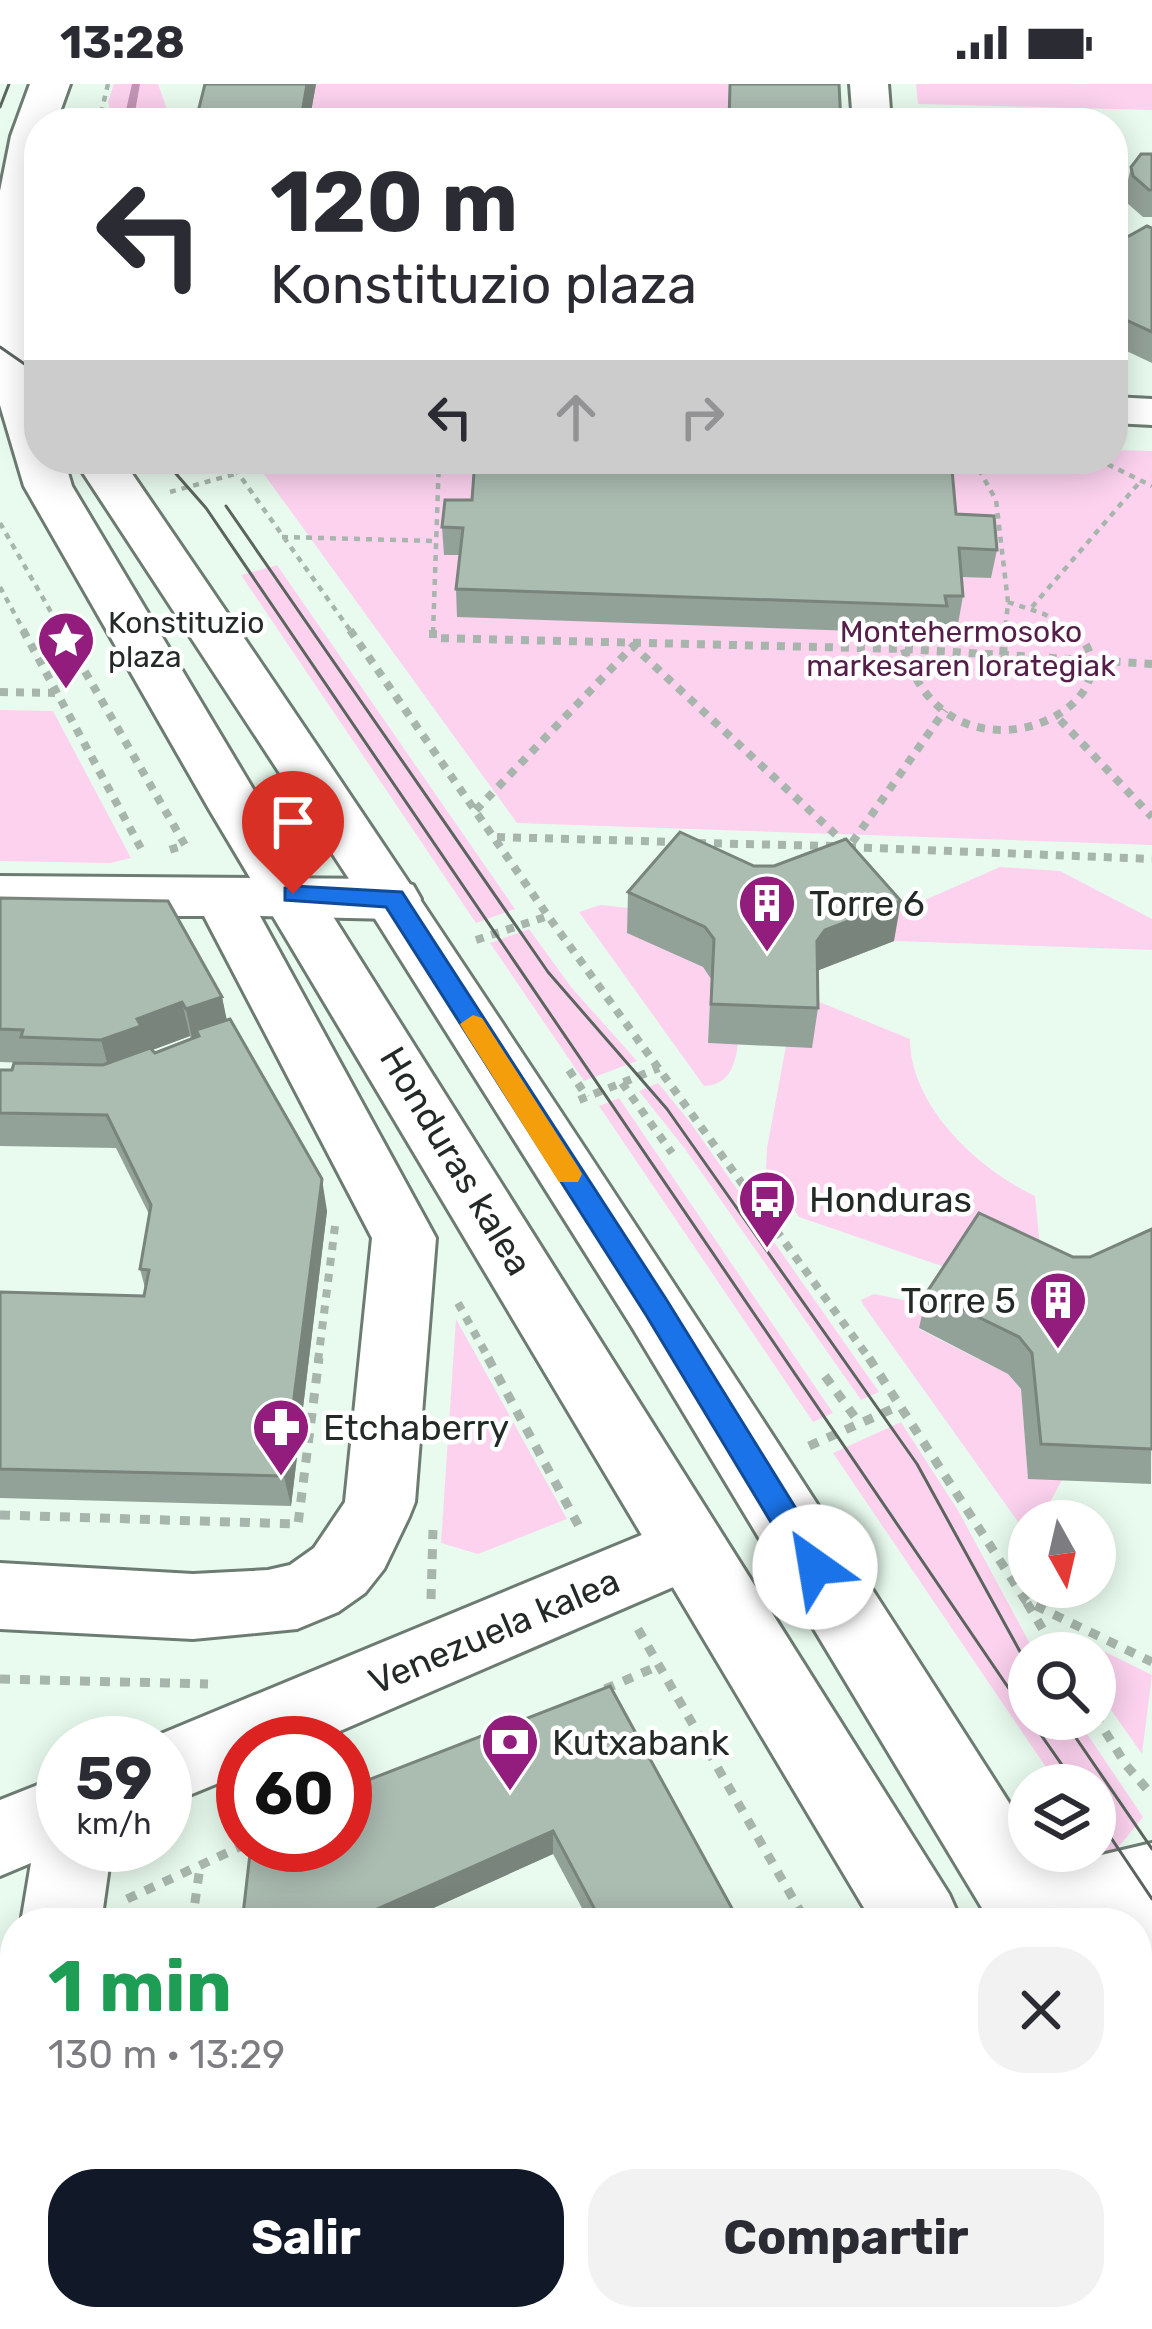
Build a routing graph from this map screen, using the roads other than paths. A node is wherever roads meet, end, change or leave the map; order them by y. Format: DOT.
graph roads {
  1 [pos="24,174"];
  2 [pos="19,366"];
  3 [pos="98,474"];
  4 [pos="293,894"];
  5 [pos="0,896"];
  6 [pos="222,897"];
  7 [pos="393,898"];
  8 [pos="690,1547"];
  9 [pos="0,1596"];
  10 [pos="192,1757"];
  11 [pos="36,1823"];
  12 [pos="0,1838"];
  13 [pos="1152,1882"];
  14 [pos="1023,1899"];
  15 [pos="911,1908"];
  1 -- 2 [label="main road, Honduras kalea"];
  3 -- 4 [label="main road, Honduras kalea"];
  3 -- 7 [label="main road, Honduras kalea"];
  4 -- 6 [label="street"];
  4 -- 7 [label="street"];
  4 -- 8 [label="main road, Honduras kalea"];
  5 -- 6 [label="street"];
  6 -- 9 [label="street"];
  7 -- 14 [label="main road, Honduras kalea"];
  8 -- 10 [label="street, Venezuela kalea"];
  8 -- 15 [label="main road, Honduras kalea"];
  11 -- 12 [label="street"];
  13 -- 14 [label="street"];
}
